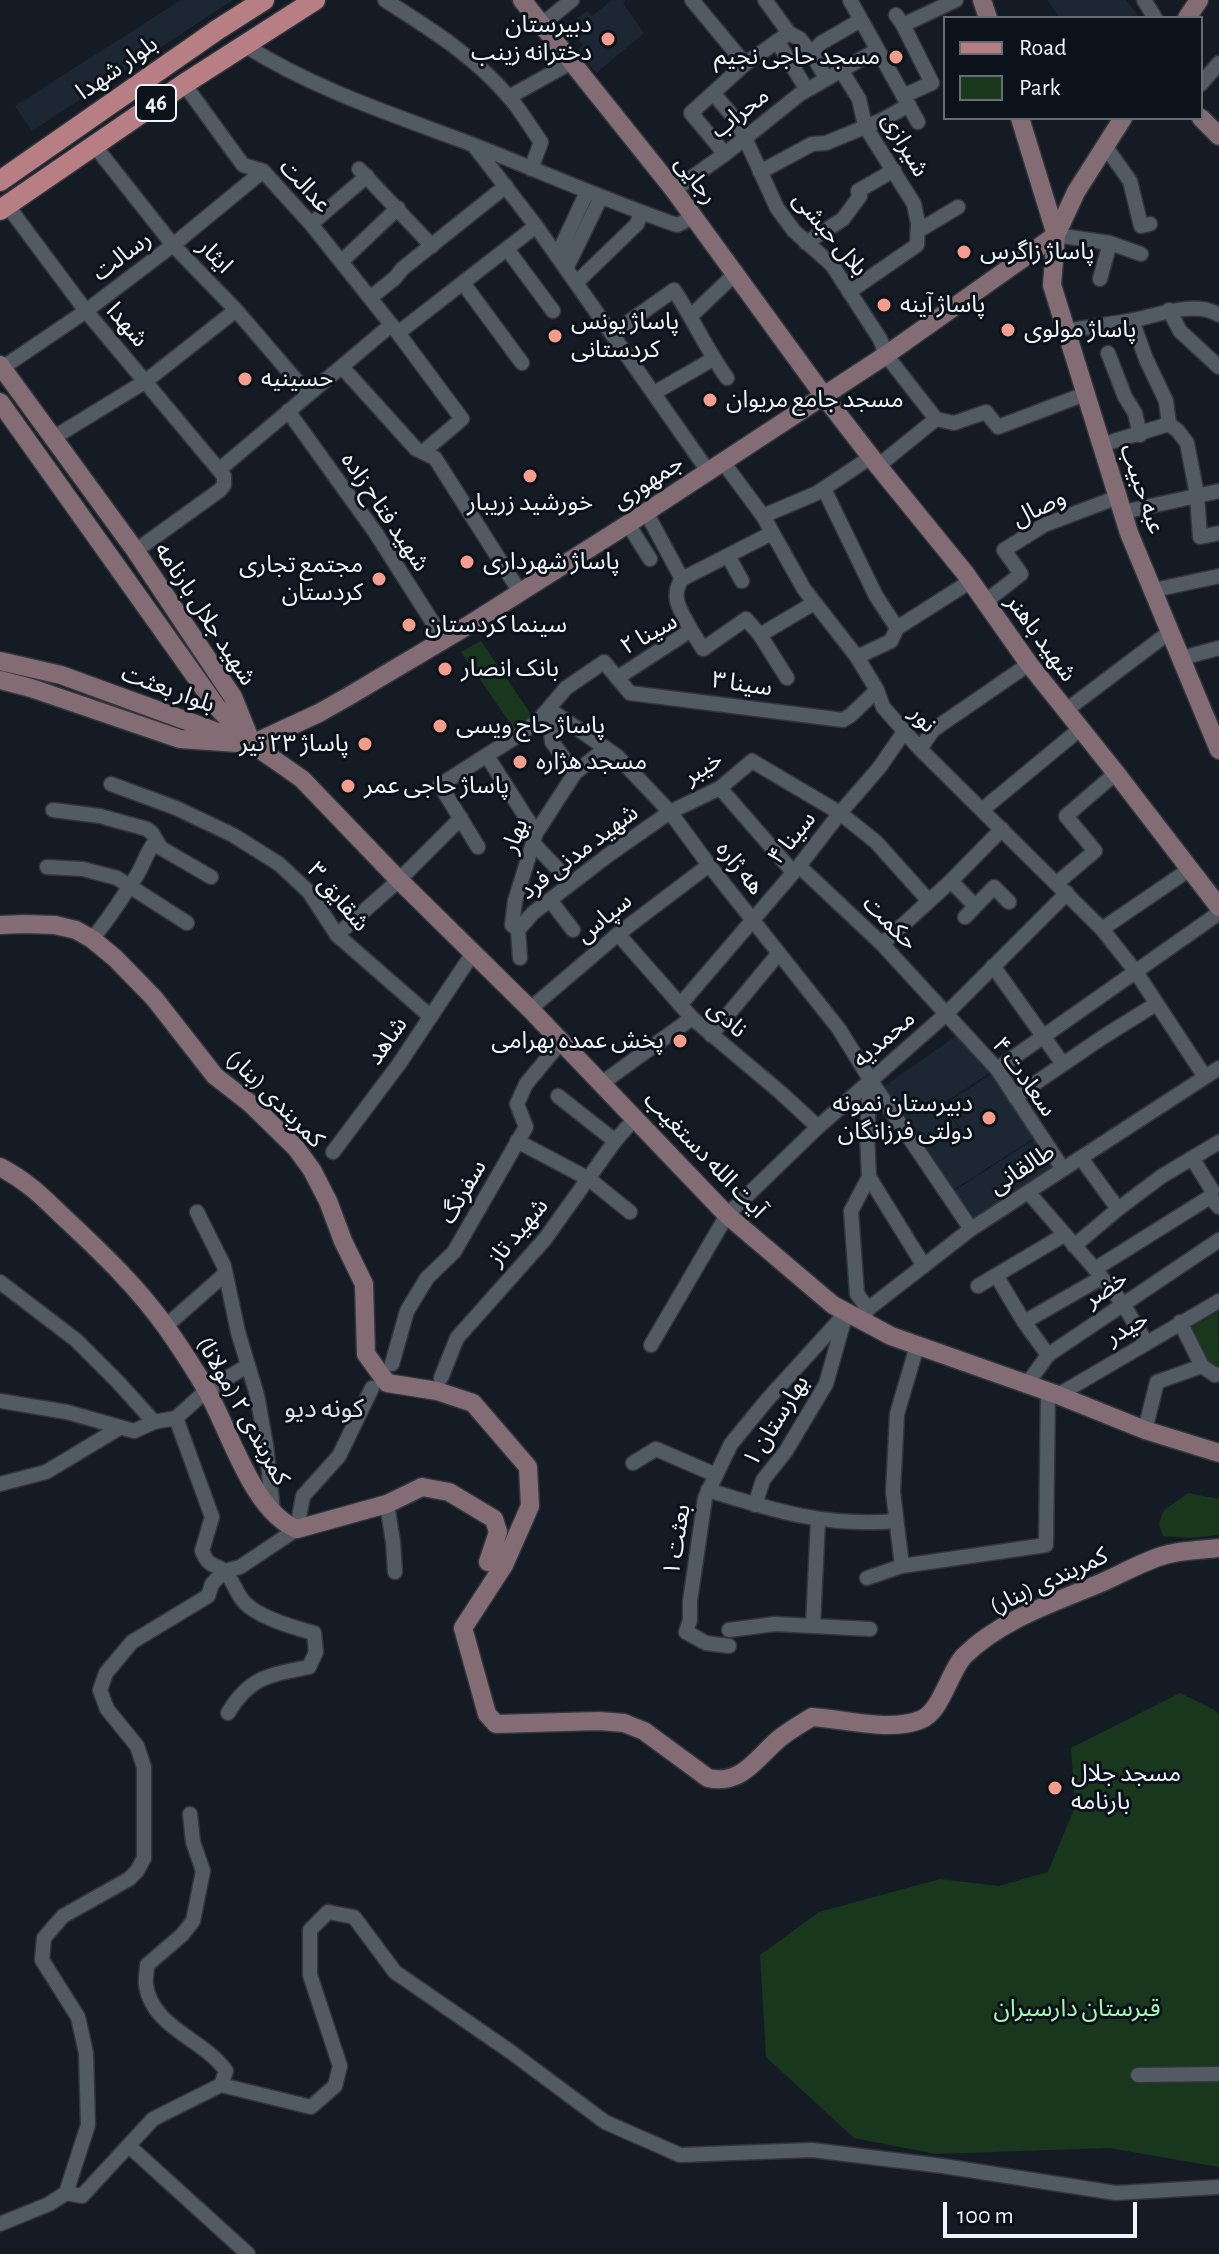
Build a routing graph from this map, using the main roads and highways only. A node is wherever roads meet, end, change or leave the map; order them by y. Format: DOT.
graph roads {
  1 [pos="264,0"];
  2 [pos="315,0"];
  3 [pos="0,181"];
  4 [pos="3,207"];
  1 -- 3 [label="main road, بلوار شهدا / 46"];
  2 -- 4 [label="main road, بلوار شهدا / 46"];
}
